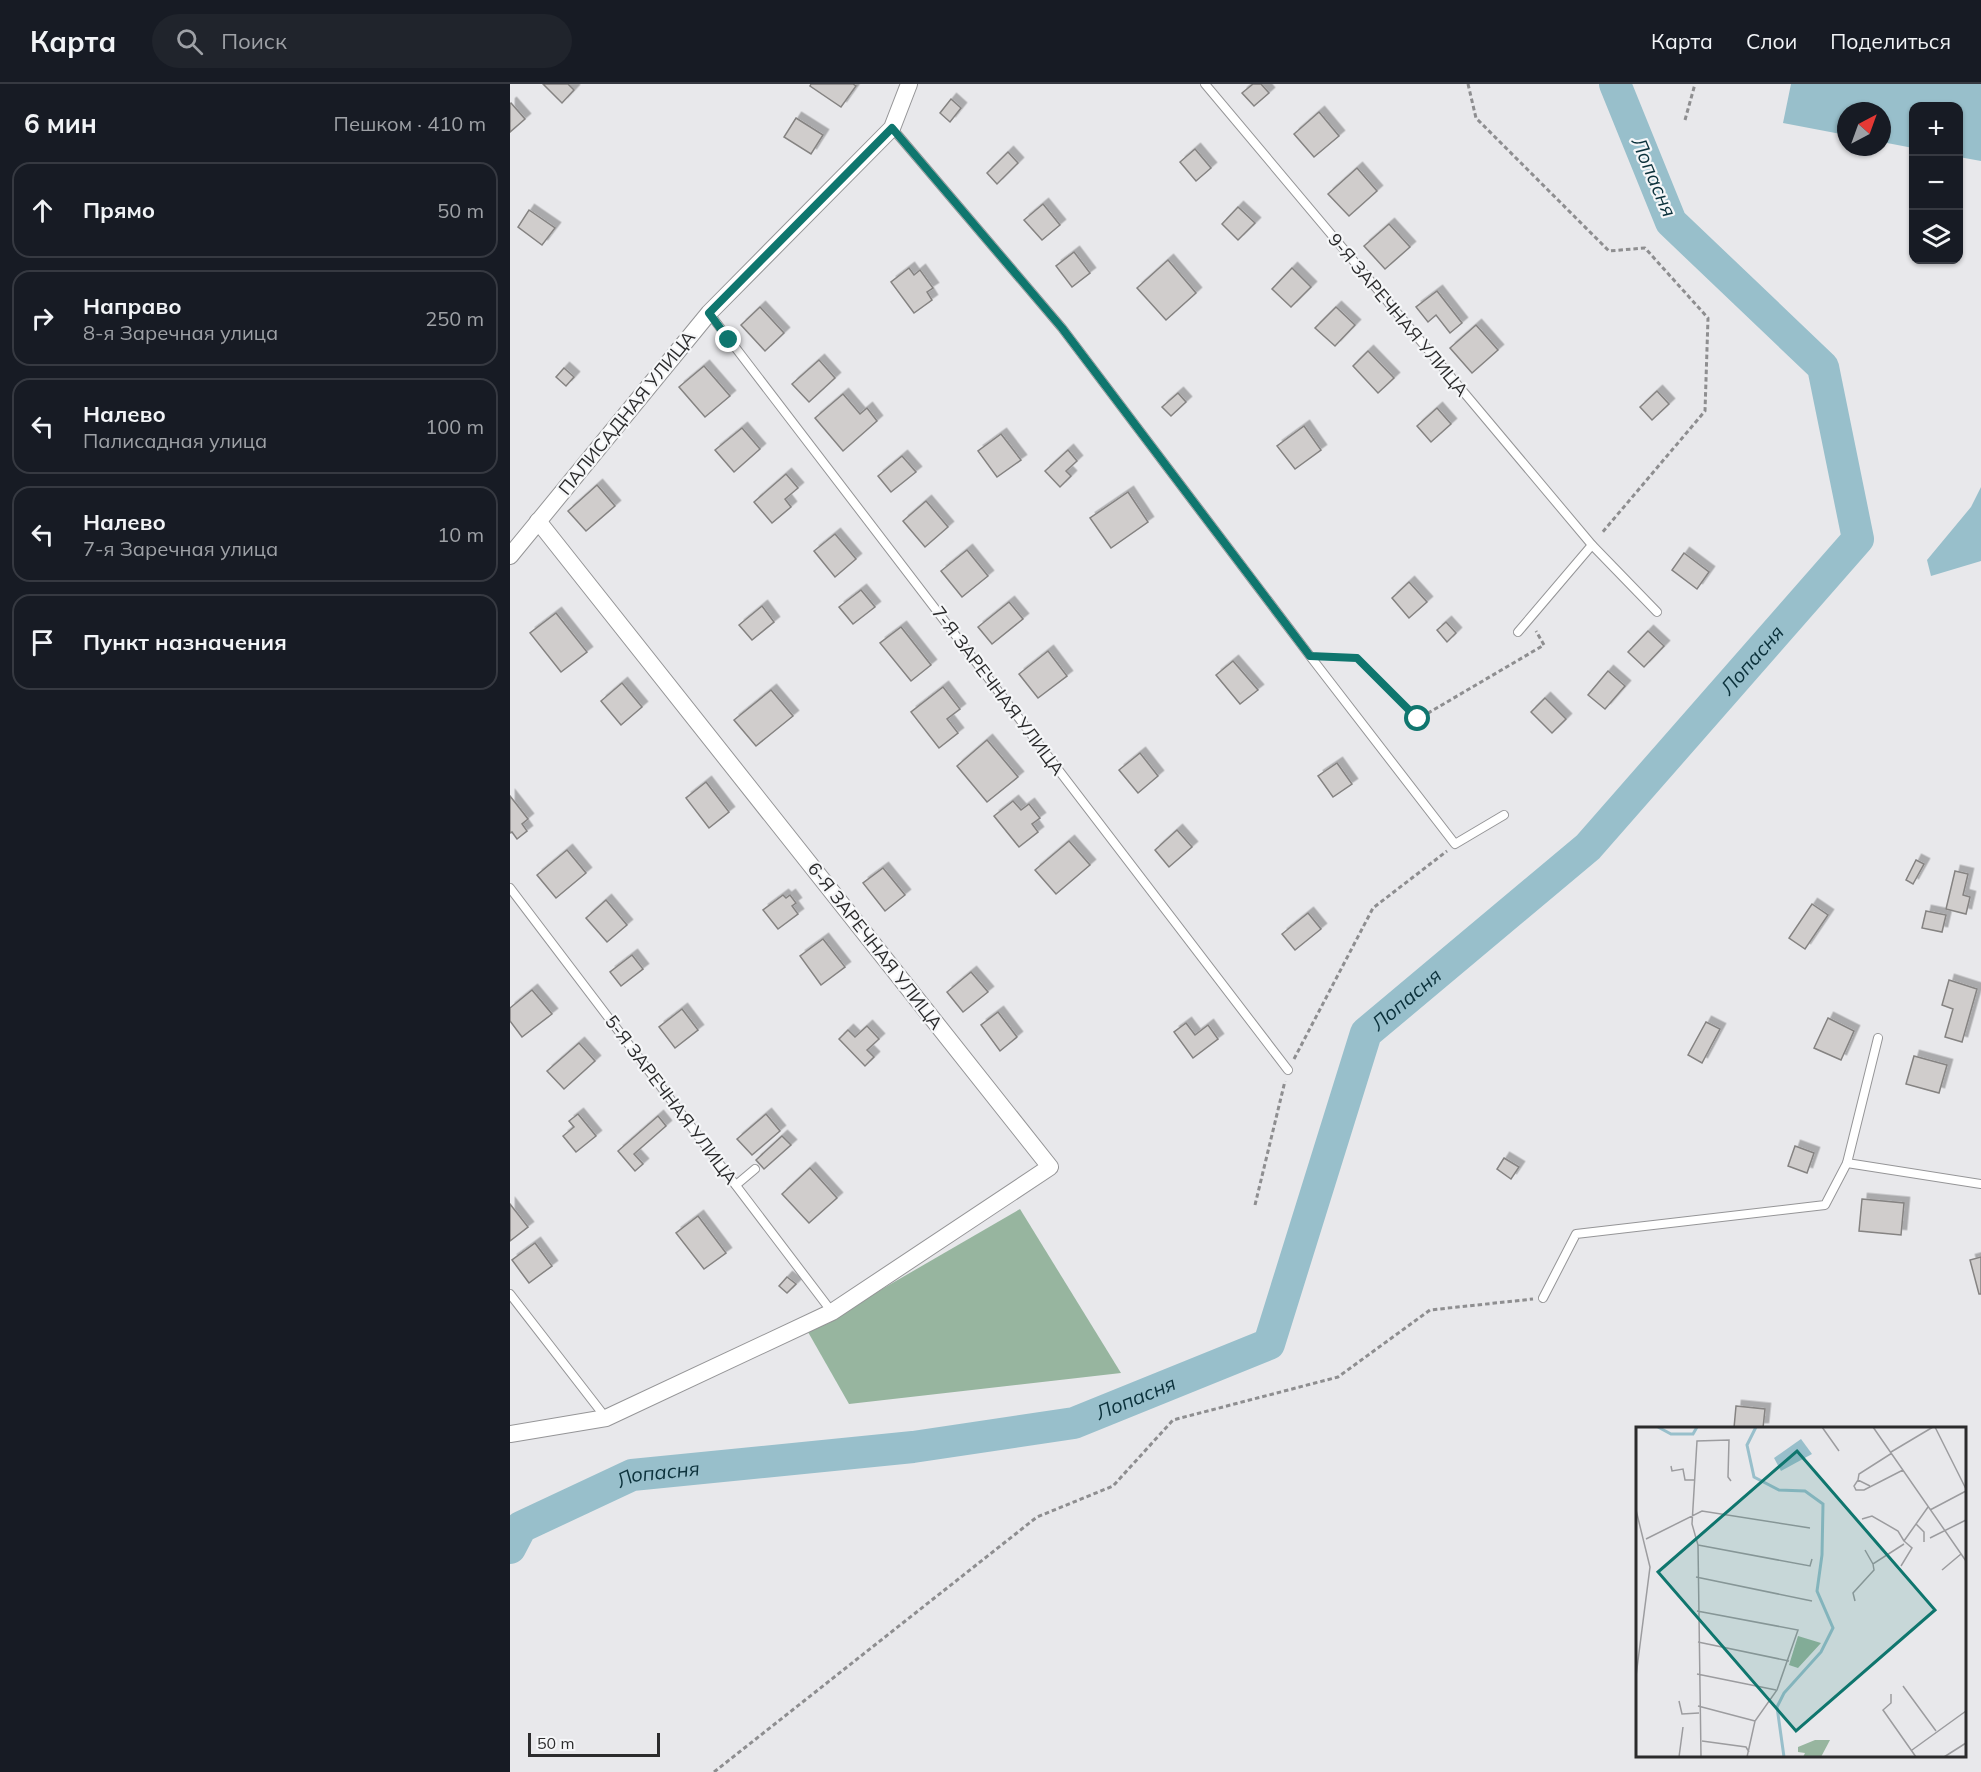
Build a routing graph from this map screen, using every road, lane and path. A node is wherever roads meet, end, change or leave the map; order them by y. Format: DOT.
graph roads {
  1 [pos="909,84"];
  2 [pos="1205,84"];
  3 [pos="1468,84"];
  4 [pos="1695,84"];
  5 [pos="1685,120"];
  6 [pos="892,128"];
  7 [pos="709,313"];
  8 [pos="538,521"];
  9 [pos="1592,545"];
  10 [pos="510,556"];
  11 [pos="1657,612"];
  12 [pos="1529,620"];
  13 [pos="1518,632"];
  14 [pos="1310,656"];
  15 [pos="1504,815"];
  16 [pos="1455,844"];
  17 [pos="510,888"];
  18 [pos="1878,1038"];
  19 [pos="1288,1070"];
  20 [pos="1847,1163"];
  21 [pos="755,1169"];
  22 [pos="1981,1184"];
  23 [pos="736,1185"];
  24 [pos="1255,1205"];
  25 [pos="510,1294"];
  26 [pos="1543,1298"];
  27 [pos="832,1312"];
  28 [pos="606,1418"];
  29 [pos="510,1434"];
  30 [pos="714,1772"];
  1 -- 6 [label="street, ПАЛИСАДНАЯ УЛИЦА"];
  2 -- 9 [label="lane, 9-Я ЗАРЕЧНАЯ УЛИЦА"];
  3 -- 9 [label="path"];
  4 -- 5 [label="path"];
  6 -- 7 [label="street, ПАЛИСАДНАЯ УЛИЦА"];
  6 -- 14 [label="lane"];
  7 -- 8 [label="street, ПАЛИСАДНАЯ УЛИЦА"];
  7 -- 19 [label="lane, 7-Я ЗАРЕЧНАЯ УЛИЦА"];
  8 -- 10 [label="street, ПАЛИСАДНАЯ УЛИЦА"];
  8 -- 27 [label="street, 6-Я ЗАРЕЧНАЯ УЛИЦА"];
  9 -- 11 [label="lane, 9-Я ЗАРЕЧНАЯ УЛИЦА"];
  9 -- 12 [label="lane"];
  12 -- 13 [label="lane"];
  12 -- 14 [label="path"];
  14 -- 16 [label="lane"];
  15 -- 16 [label="lane"];
  16 -- 19 [label="path"];
  17 -- 23 [label="lane, 5-Я ЗАРЕЧНАЯ УЛИЦА"];
  18 -- 20 [label="lane"];
  19 -- 24 [label="path"];
  20 -- 22 [label="lane"];
  20 -- 26 [label="lane"];
  21 -- 23 [label="lane"];
  23 -- 27 [label="lane, 5-Я ЗАРЕЧНАЯ УЛИЦА"];
  25 -- 28 [label="lane"];
  26 -- 30 [label="path"];
  27 -- 28 [label="street"];
  28 -- 29 [label="street"];
}
